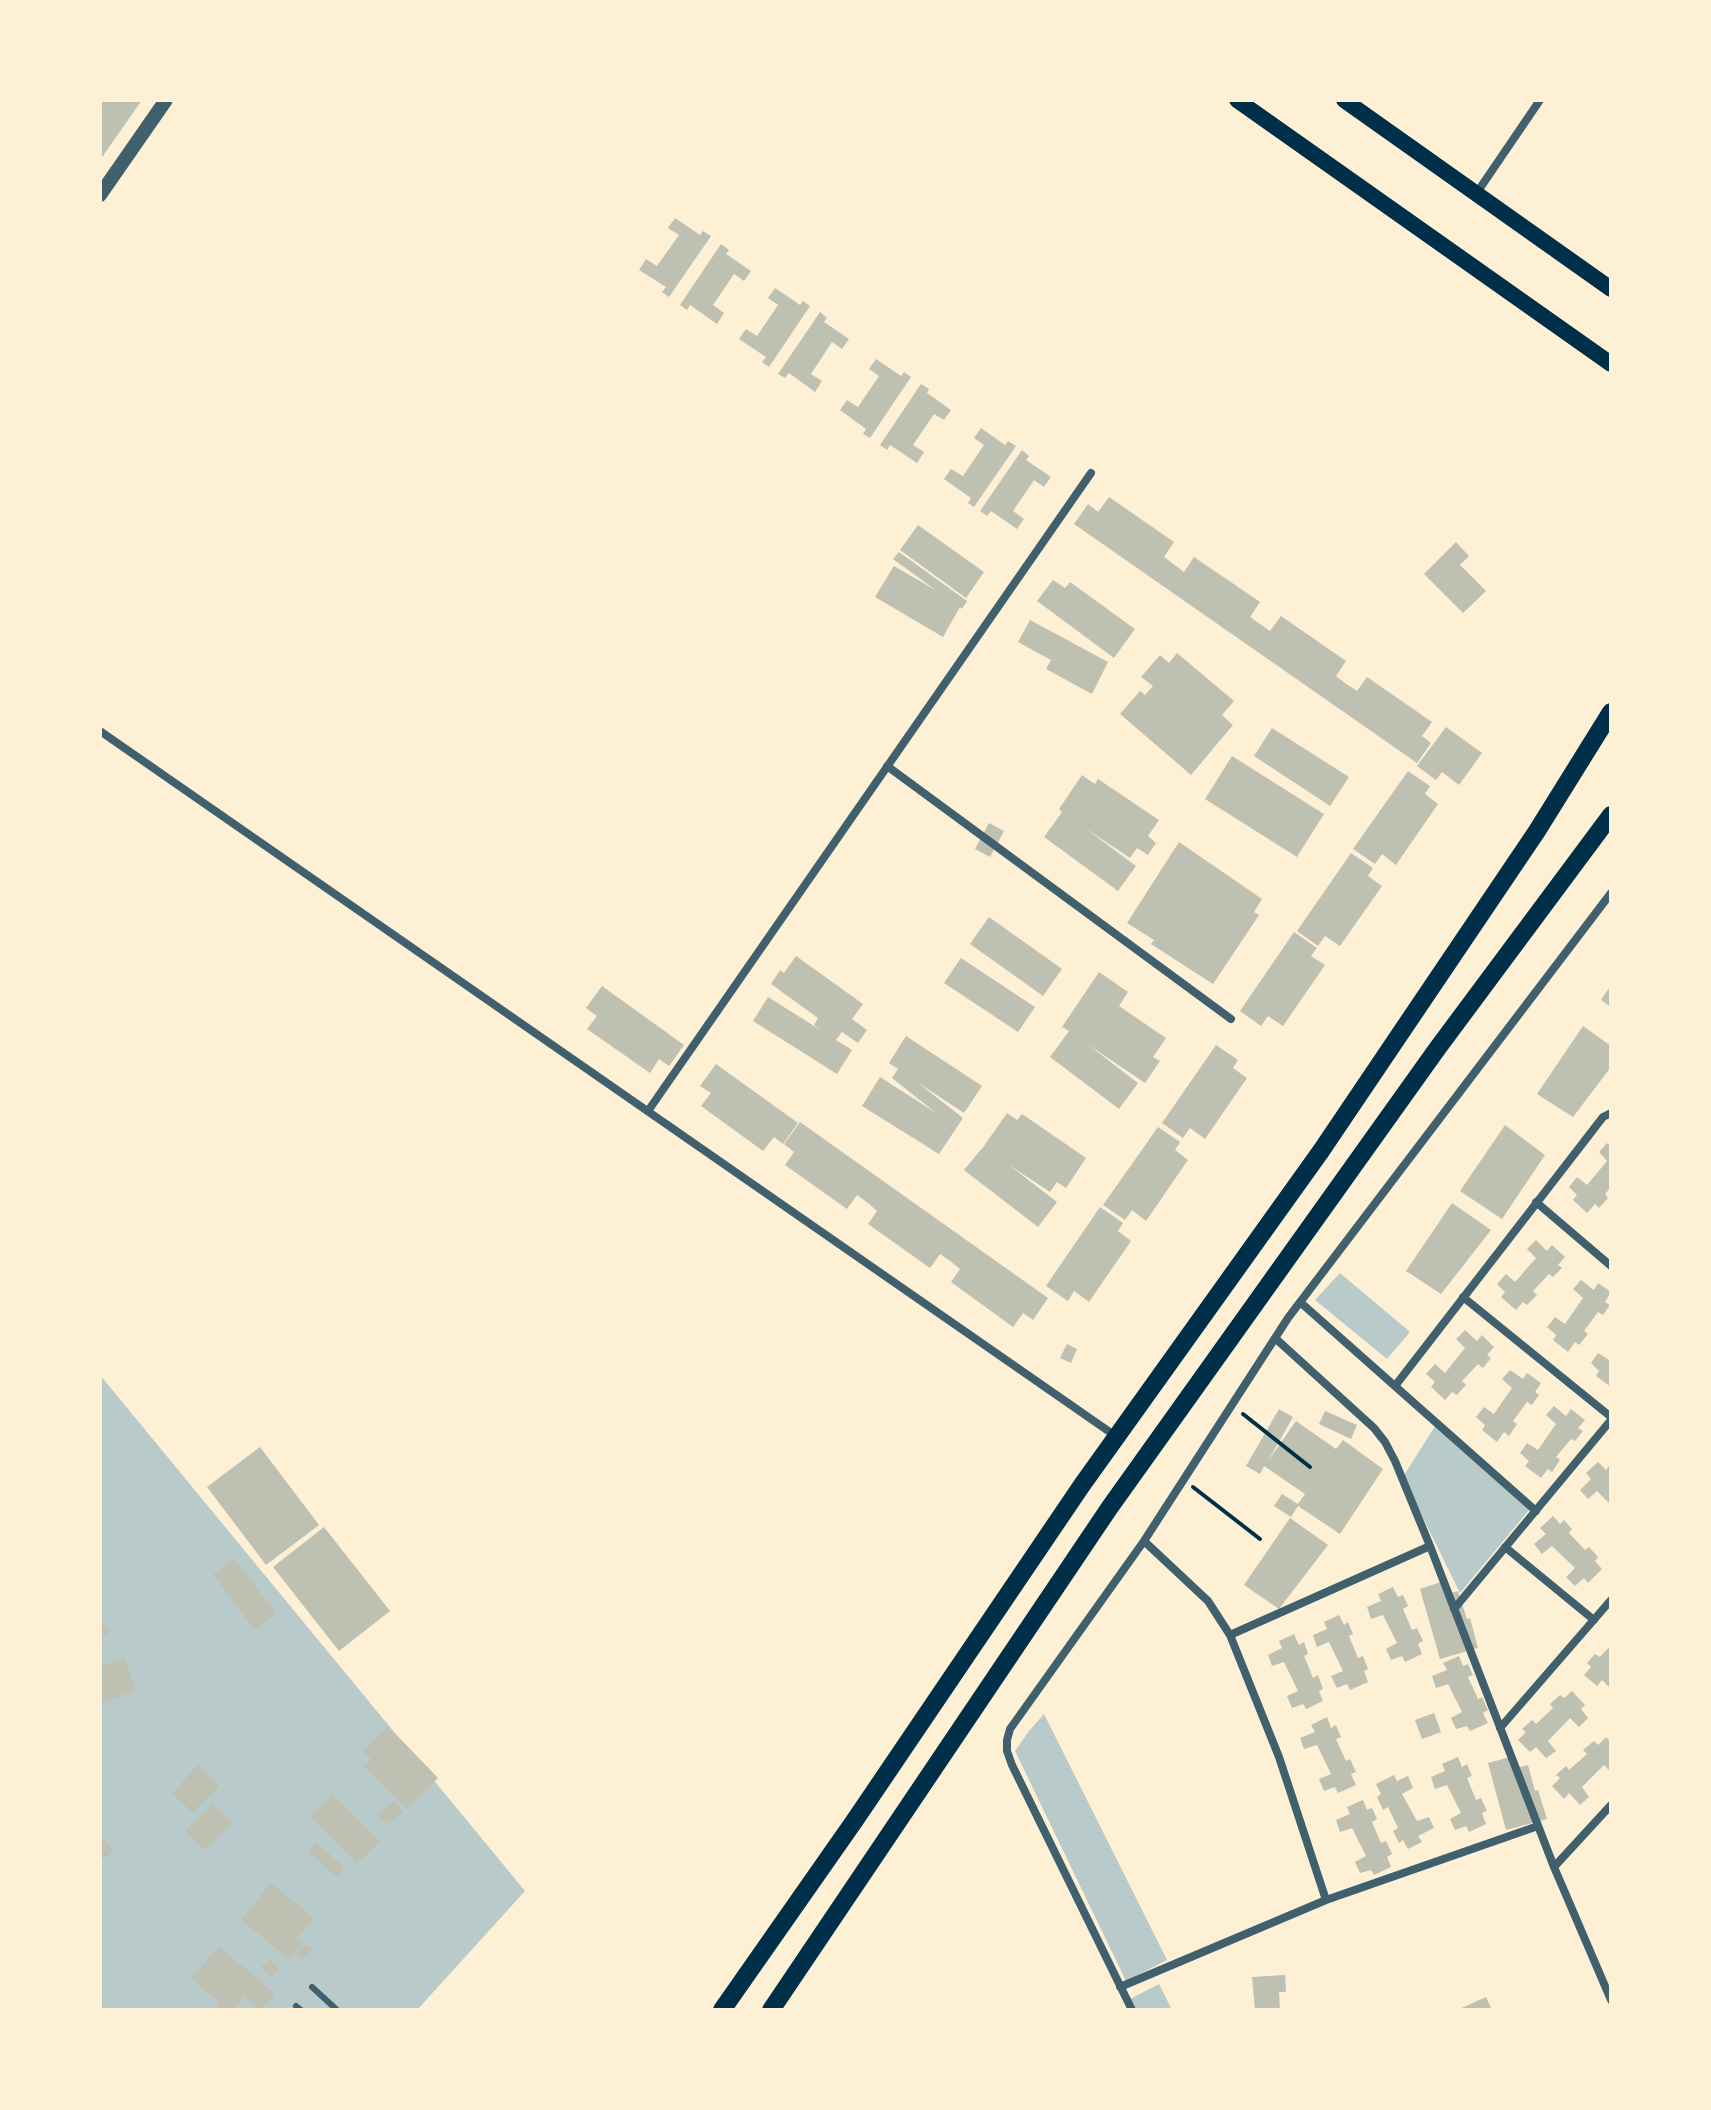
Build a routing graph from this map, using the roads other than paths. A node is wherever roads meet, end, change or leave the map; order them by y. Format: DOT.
graph roads {
  1 [pos="166,100"];
  2 [pos="1237,100"];
  3 [pos="1540,100"];
  4 [pos="1351,102"];
  5 [pos="1476,194"];
  6 [pos="100,195"];
  7 [pos="1611,289"];
  8 [pos="1611,364"];
  9 [pos="1091,473"];
  10 [pos="1611,712"];
  11 [pos="100,731"];
  12 [pos="887,766"];
  13 [pos="1611,815"];
  14 [pos="1611,893"];
  15 [pos="1231,1019"];
  16 [pos="648,1111"];
  17 [pos="1611,1113"];
  18 [pos="1536,1202"];
  19 [pos="1611,1266"];
  20 [pos="1463,1297"];
  21 [pos="1300,1302"];
  22 [pos="1275,1338"];
  23 [pos="1395,1386"];
  24 [pos="1611,1418"];
  25 [pos="1117,1437"];
  26 [pos="1536,1511"];
  27 [pos="1144,1541"];
  28 [pos="1430,1546"];
  29 [pos="1505,1547"];
  30 [pos="1611,1600"];
  31 [pos="1454,1609"];
  32 [pos="1594,1620"];
  33 [pos="1230,1635"];
  34 [pos="1500,1728"];
  35 [pos="1611,1805"];
  36 [pos="1538,1826"];
  37 [pos="1554,1867"];
  38 [pos="1326,1900"];
  39 [pos="312,1987"];
  40 [pos="1120,1987"];
  41 [pos="1611,2000"];
  42 [pos="337,2010"];
  43 [pos="722,2010"];
  44 [pos="771,2010"];
  45 [pos="1132,2010"];
  1 -- 6 [label="street"];
  2 -- 8 [label="main road"];
  3 -- 5 [label="street"];
  4 -- 5 [label="main road"];
  5 -- 7 [label="main road"];
  9 -- 12 [label="street"];
  10 -- 25 [label="highway"];
  11 -- 16 [label="street"];
  12 -- 15 [label="street"];
  12 -- 16 [label="street"];
  13 -- 44 [label="highway"];
  14 -- 21 [label="street"];
  16 -- 25 [label="street"];
  17 -- 18 [label="street"];
  18 -- 19 [label="street"];
  18 -- 20 [label="street"];
  20 -- 23 [label="street"];
  20 -- 24 [label="street"];
  21 -- 22 [label="street"];
  21 -- 23 [label="street"];
  22 -- 27 [label="street"];
  22 -- 28 [label="street"];
  23 -- 26 [label="street"];
  24 -- 26 [label="street"];
  25 -- 43 [label="highway"];
  26 -- 29 [label="street"];
  27 -- 33 [label="street"];
  27 -- 40 [label="street"];
  28 -- 31 [label="street"];
  28 -- 33 [label="street"];
  29 -- 31 [label="street"];
  29 -- 32 [label="street"];
  30 -- 32 [label="street"];
  31 -- 34 [label="street"];
  32 -- 34 [label="street"];
  33 -- 38 [label="street"];
  34 -- 36 [label="street"];
  35 -- 37 [label="street"];
  36 -- 37 [label="street"];
  36 -- 38 [label="street"];
  37 -- 41 [label="street"];
  38 -- 40 [label="street"];
  39 -- 42 [label="lane"];
  40 -- 45 [label="street"];
}
